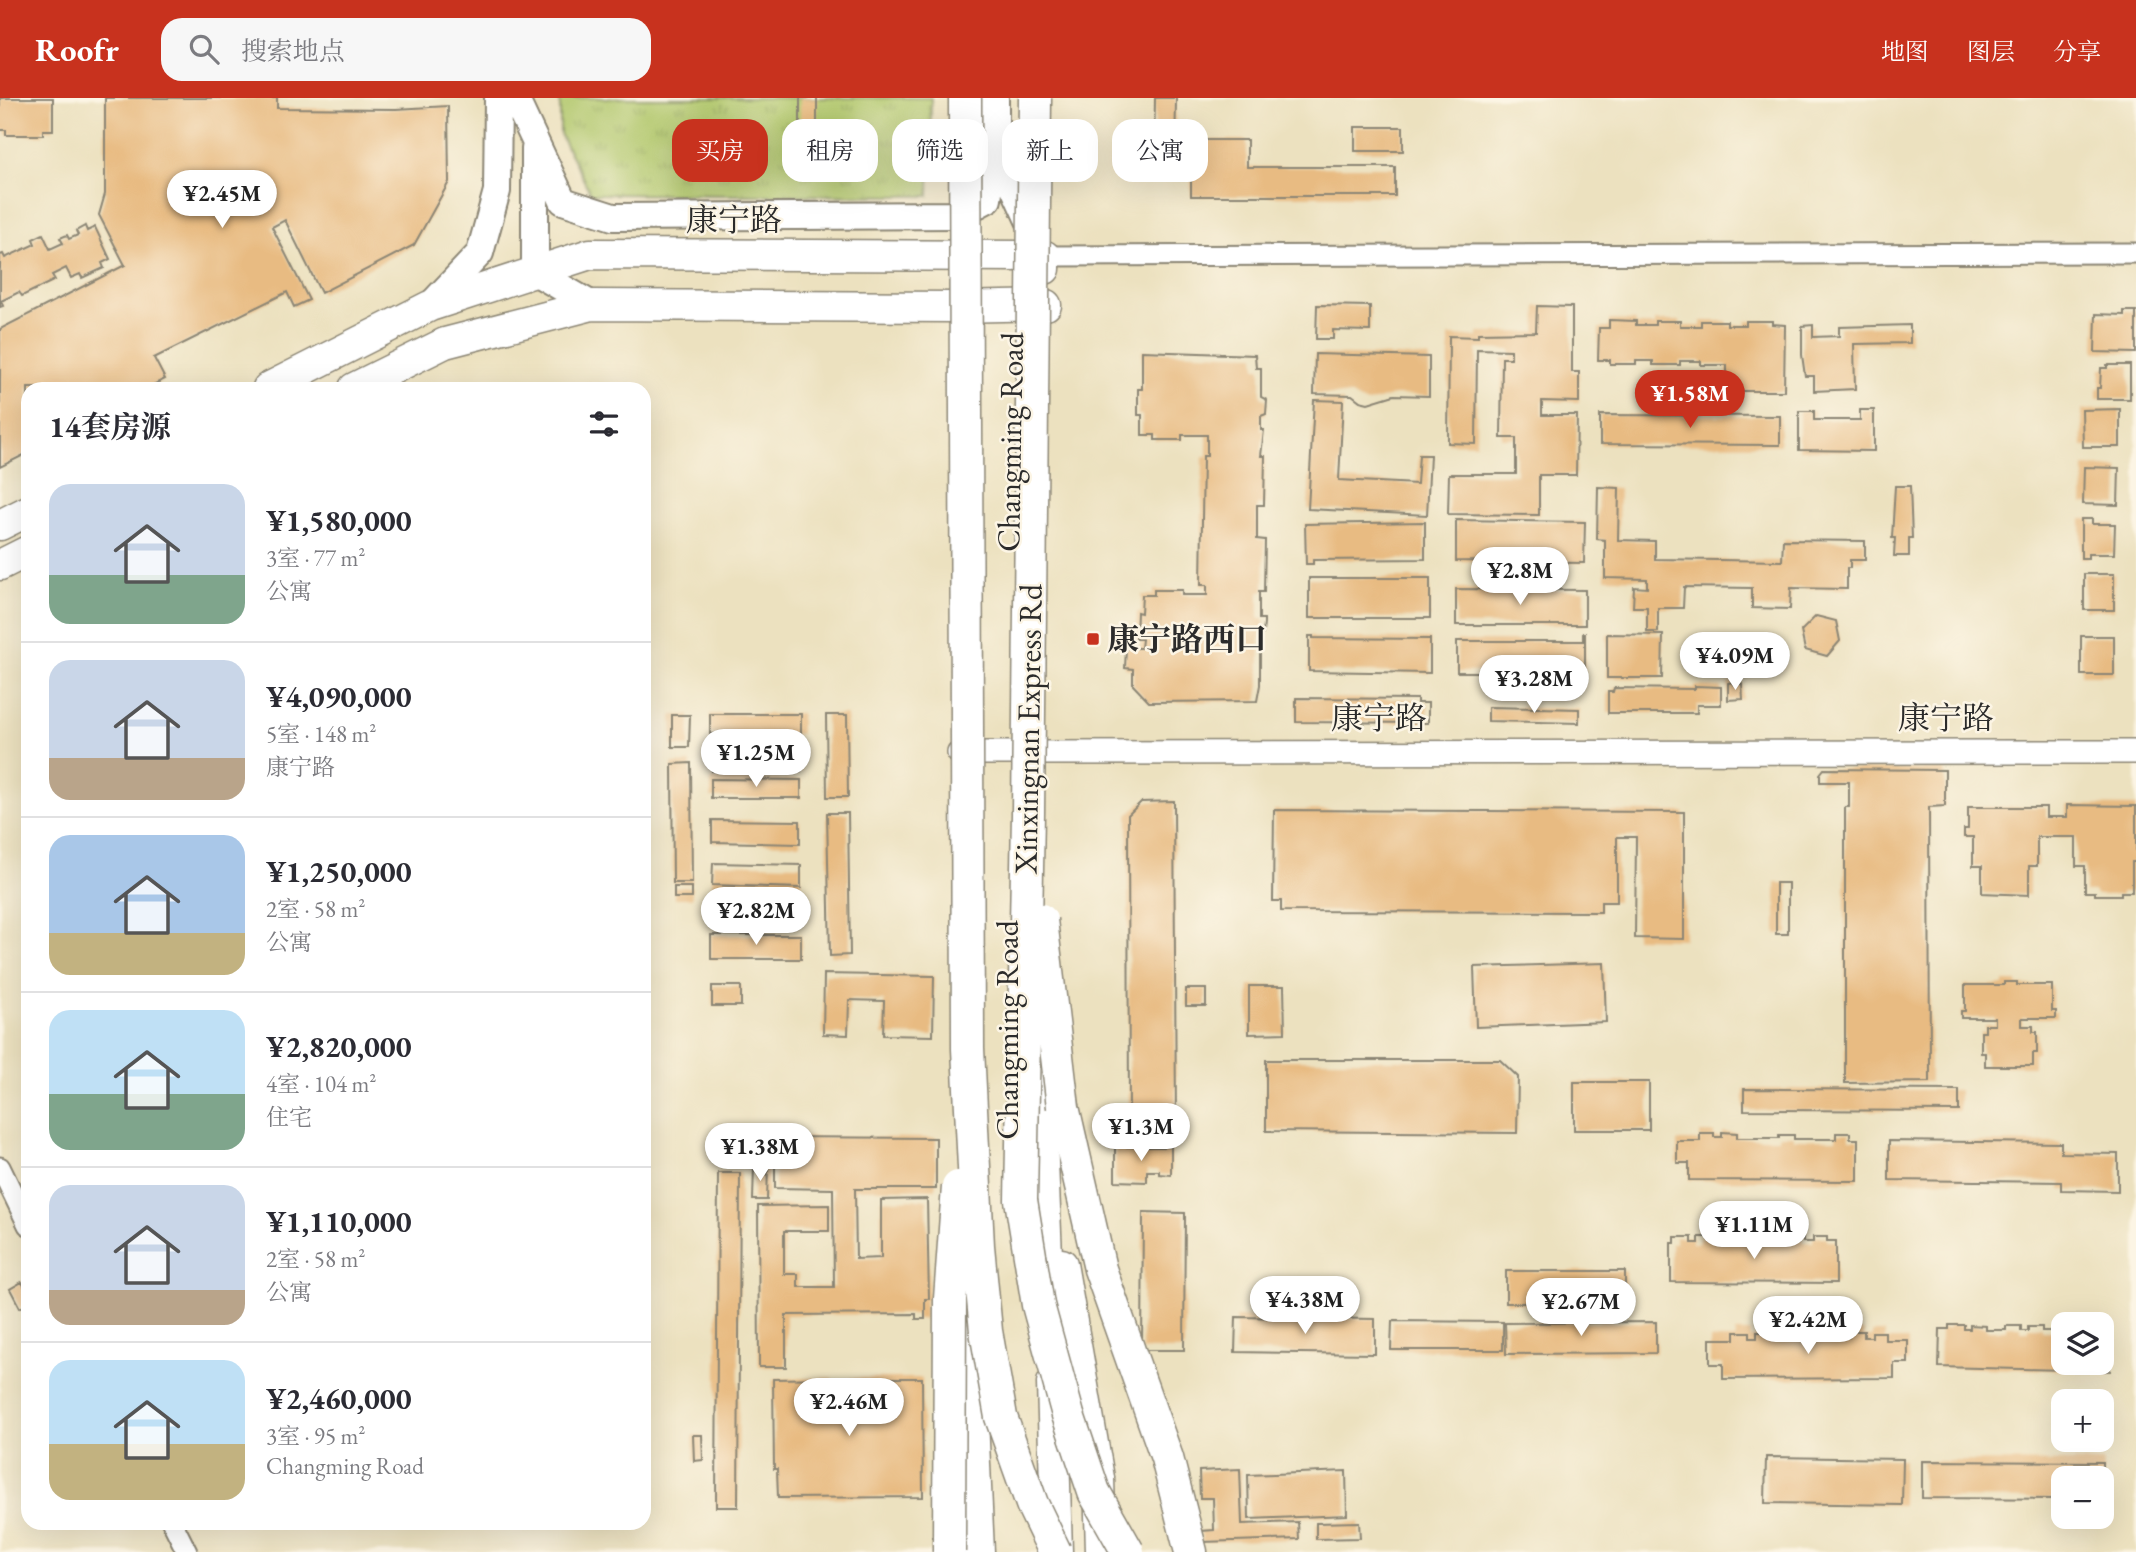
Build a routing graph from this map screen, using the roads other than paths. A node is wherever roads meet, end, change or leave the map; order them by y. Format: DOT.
graph roads {
  1 [pos="498,98"];
  2 [pos="515,98"];
  3 [pos="535,98"];
  4 [pos="972,98"];
  5 [pos="1034,98"];
  6 [pos="1050,98"];
  7 [pos="535,138"];
  8 [pos="995,145"];
  9 [pos="2136,253"];
  10 [pos="1045,256"];
  11 [pos="954,257"];
  12 [pos="535,272"];
  13 [pos="592,304"];
  14 [pos="1046,305"];
  15 [pos="430,306"];
  16 [pos="955,307"];
  17 [pos="280,382"];
  18 [pos="366,382"];
  19 [pos="21,514"];
  20 [pos="0,525"];
  21 [pos="21,554"];
  22 [pos="0,565"];
  23 [pos="2136,752"];
  24 [pos="959,753"];
  25 [pos="1042,754"];
  26 [pos="1028,814"];
  27 [pos="968,1049"];
  28 [pos="1043,1164"];
  29 [pos="0,1167"];
  30 [pos="21,1210"];
  31 [pos="176,1530"];
  32 [pos="187,1552"];
  33 [pos="949,1552"];
  34 [pos="979,1552"];
  35 [pos="1056,1552"];
  36 [pos="1101,1552"];
  37 [pos="1128,1552"];
  38 [pos="1191,1552"];
  1 -- 15 [label="main road"];
  2 -- 7 [label="main road"];
  3 -- 7 [label="main road"];
  4 -- 8 [label="main road"];
  4 -- 27 [label="highway, Xinxingnan Express Rd, bridge"];
  5 -- 26 [label="highway, Xinxingnan Express Rd, bridge"];
  6 -- 10 [label="main road"];
  7 -- 8 [label="main road"];
  7 -- 12 [label="main road"];
  8 -- 10 [label="main road"];
  9 -- 10 [label="street"];
  10 -- 11 [label="main road, 康宁路"];
  10 -- 14 [label="main road, Changming Road"];
  11 -- 12 [label="main road, 康宁路"];
  11 -- 16 [label="main road, Changming Road"];
  12 -- 13 [label="main road"];
  12 -- 15 [label="main road, 康宁路"];
  13 -- 16 [label="main road"];
  13 -- 18 [label="main road"];
  14 -- 16 [label="main road"];
  14 -- 25 [label="main road, Changming Road"];
  15 -- 17 [label="main road, 康宁路"];
  16 -- 24 [label="main road, Changming Road"];
  19 -- 20 [label="main road"];
  21 -- 22 [label="main road"];
  23 -- 25 [label="street, 康宁路"];
  24 -- 25 [label="street, 康宁路"];
  24 -- 34 [label="main road, Changming Road"];
  25 -- 28 [label="main road, Changming Road"];
  26 -- 37 [label="highway, Xinxingnan Express Rd, bridge"];
  26 -- 38 [label="highway, bridge"];
  27 -- 33 [label="highway, bridge"];
  27 -- 35 [label="highway, Xinxingnan Express Rd, bridge"];
  28 -- 35 [label="main road, Changming Road"];
  28 -- 36 [label="main road"];
  29 -- 30 [label="street"];
  31 -- 32 [label="street"];
}
